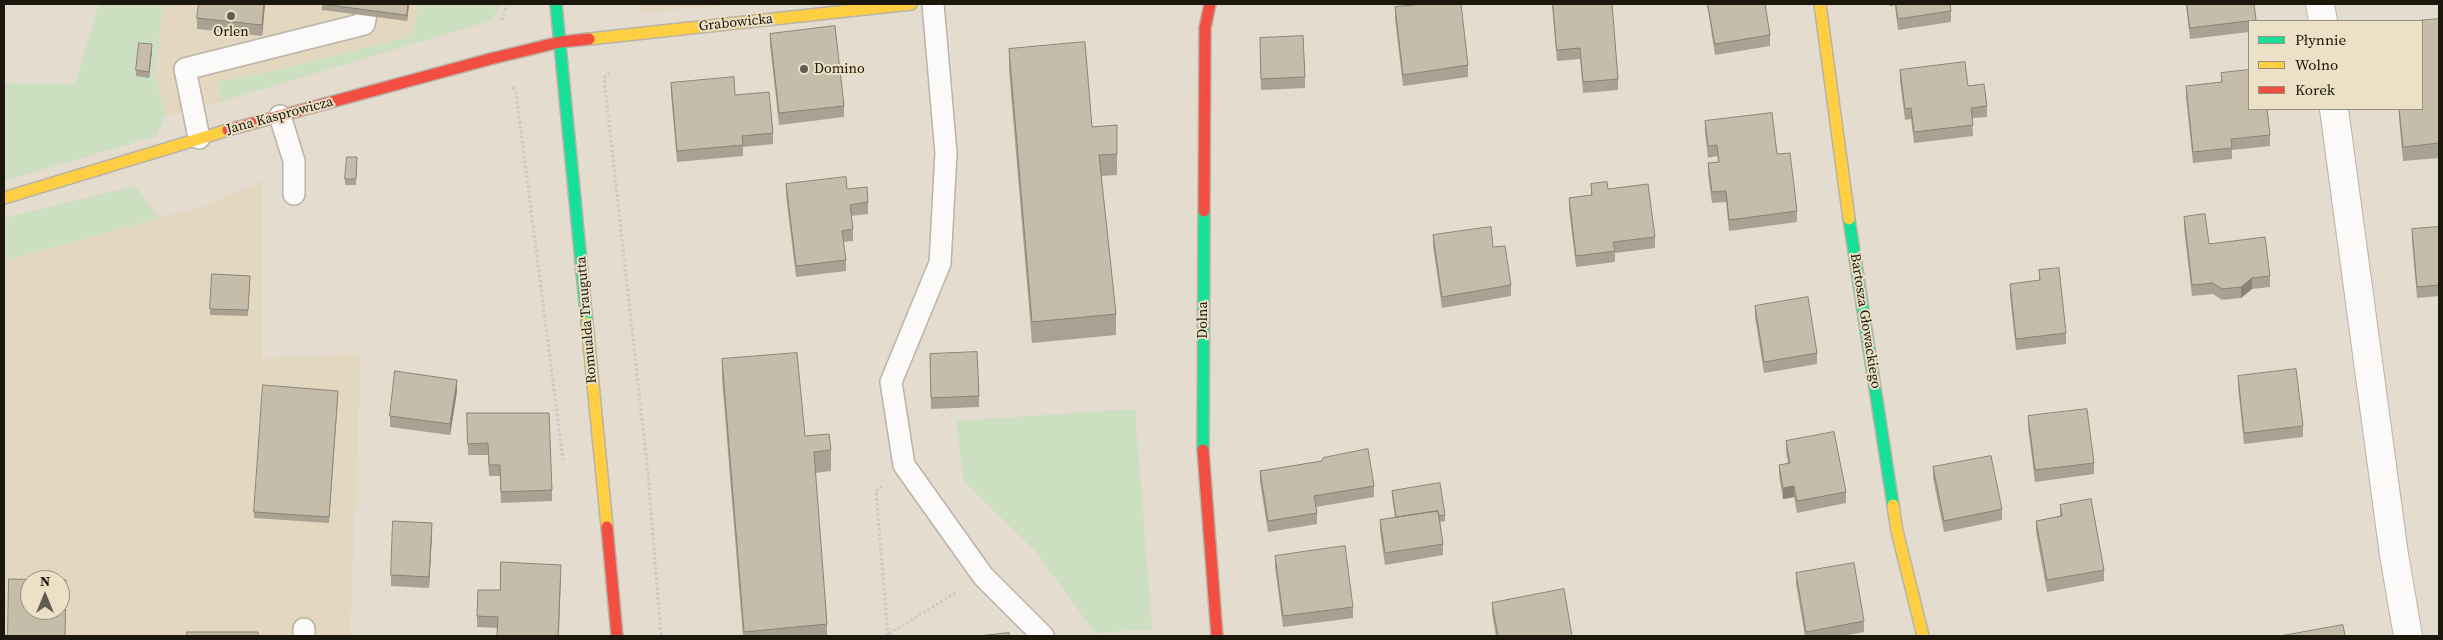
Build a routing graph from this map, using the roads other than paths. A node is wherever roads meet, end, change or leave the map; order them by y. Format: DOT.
graph roads {
  1 [pos="368,4"];
  2 [pos="556,4"];
  3 [pos="912,4"];
  4 [pos="933,4"];
  5 [pos="1210,4"];
  6 [pos="1820,4"];
  7 [pos="2320,4"];
  8 [pos="2323,20"];
  9 [pos="560,42"];
  10 [pos="2334,110"];
  11 [pos="280,116"];
  12 [pos="199,138"];
  13 [pos="294,194"];
  14 [pos="4,198"];
  15 [pos="617,636"];
  16 [pos="1043,636"];
  17 [pos="1217,636"];
  18 [pos="1924,636"];
  19 [pos="2408,636"];
  1 -- 12 [label="lane"];
  2 -- 9 [label="street, Romualda Traugutta"];
  3 -- 9 [label="street, Grabowicka"];
  4 -- 16 [label="lane"];
  5 -- 17 [label="street, Dolna"];
  6 -- 18 [label="street, Bartosza Głowackiego"];
  7 -- 8 [label="street"];
  9 -- 11 [label="street, Jana Kasprowicza"];
  9 -- 15 [label="street, Romualda Traugutta"];
  10 -- 19 [label="street"];
  11 -- 12 [label="street, Jana Kasprowicza"];
  11 -- 13 [label="lane"];
  12 -- 14 [label="street, Jana Kasprowicza"];
}
